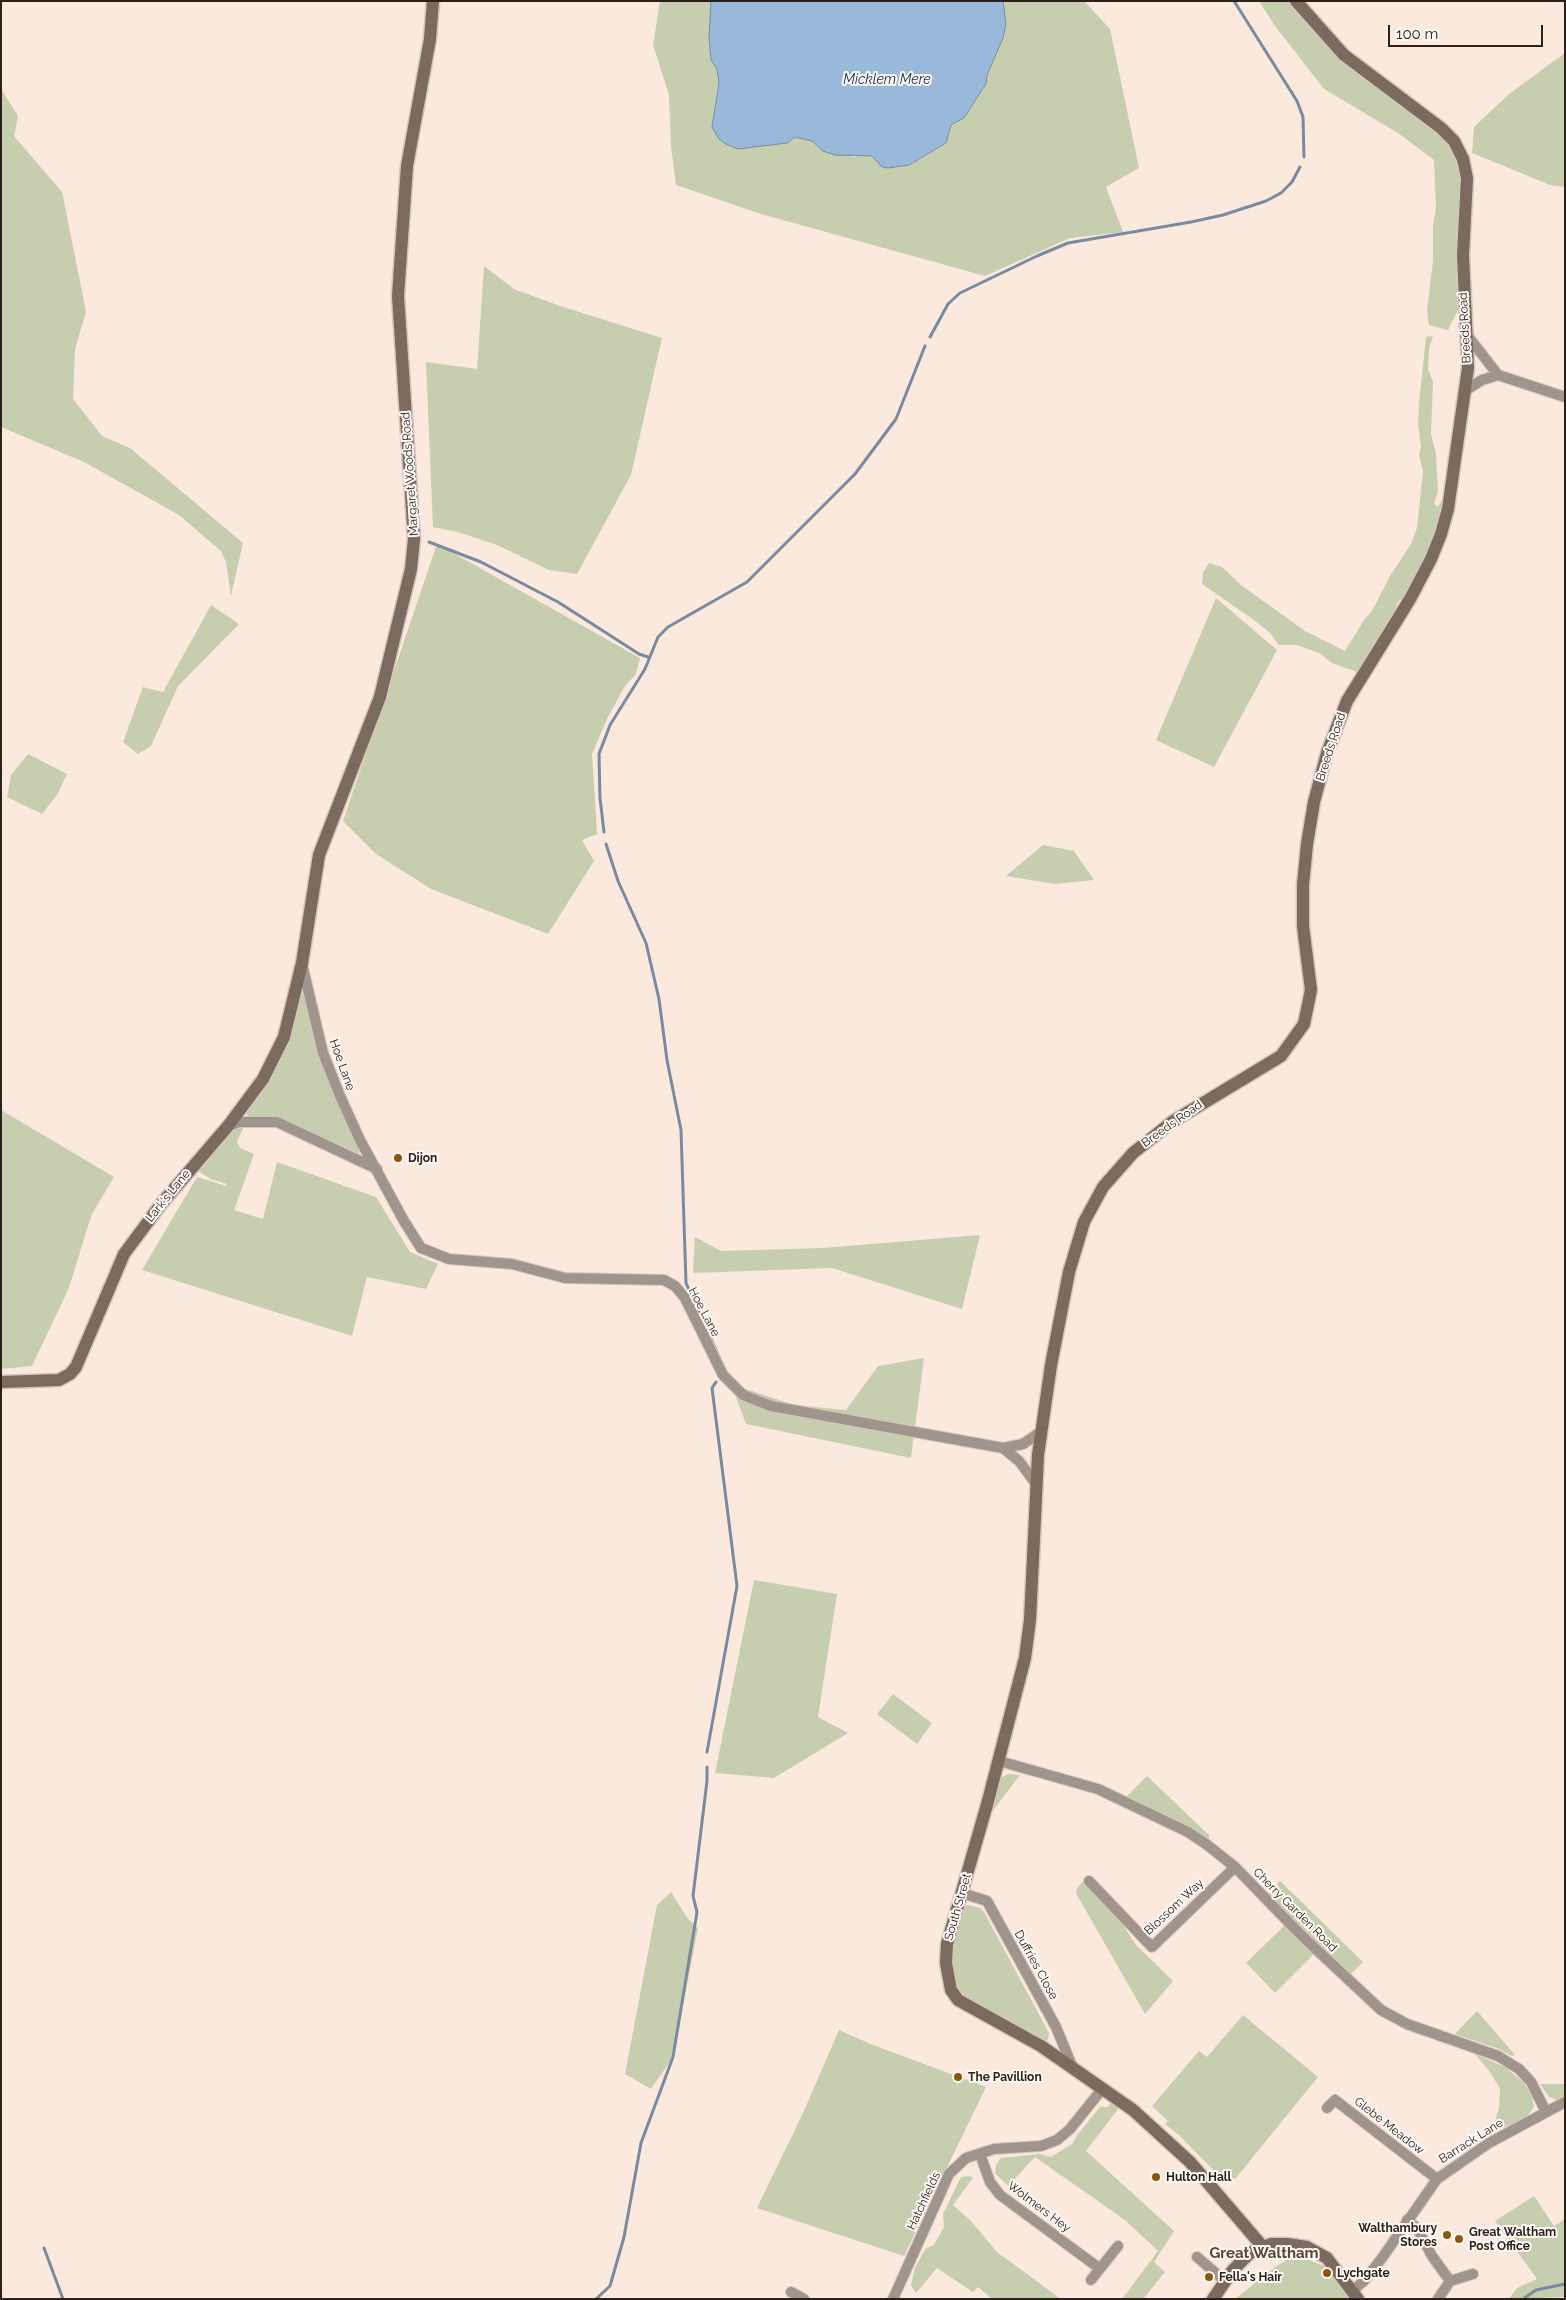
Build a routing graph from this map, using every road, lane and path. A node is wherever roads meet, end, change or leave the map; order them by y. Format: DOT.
graph roads {
  1 [pos="433,1"];
  2 [pos="1296,1"];
  3 [pos="1467,335"];
  4 [pos="1498,375"];
  5 [pos="1465,391"];
  6 [pos="1565,397"];
  7 [pos="302,963"];
  8 [pos="228,1126"];
  9 [pos="377,1169"];
  10 [pos="1,1382"];
  11 [pos="1042,1431"];
  12 [pos="1003,1448"];
  13 [pos="1036,1484"];
  14 [pos="999,1761"];
  15 [pos="1235,1867"];
  16 [pos="1088,1881"];
  17 [pos="962,1893"];
  18 [pos="1072,2066"];
  19 [pos="1103,2088"];
  20 [pos="1565,2102"];
  21 [pos="1327,2108"];
  22 [pos="1546,2112"];
  23 [pos="980,2154"];
  24 [pos="1436,2179"];
  25 [pos="1407,2220"];
  26 [pos="1118,2246"];
  27 [pos="1262,2246"];
  28 [pos="1197,2257"];
  29 [pos="1100,2268"];
  30 [pos="1473,2274"];
  31 [pos="1091,2280"];
  32 [pos="1225,2281"];
  33 [pos="1450,2281"];
  34 [pos="791,2292"];
  35 [pos="1355,2295"];
  36 [pos="894,2298"];
  37 [pos="804,2299"];
  38 [pos="1213,2299"];
  39 [pos="1438,2299"];
  1 -- 7 [label="street, Margaret Woods Road"];
  2 -- 3 [label="street, Breeds Road"];
  3 -- 4 [label="street"];
  3 -- 5 [label="street, Breeds Road"];
  4 -- 5 [label="street"];
  4 -- 6 [label="street"];
  5 -- 11 [label="street, Breeds Road"];
  7 -- 8 [label="street, Lark's Lane"];
  7 -- 9 [label="street, Hoe Lane"];
  8 -- 9 [label="street"];
  8 -- 10 [label="street, Lark's Lane"];
  9 -- 12 [label="street, Hoe Lane"];
  11 -- 12 [label="street, Hoe Lane"];
  11 -- 13 [label="street, Breeds Road"];
  12 -- 13 [label="street"];
  13 -- 14 [label="street, South Street"];
  14 -- 15 [label="street, Cherry Garden Road"];
  14 -- 17 [label="street, South Street"];
  15 -- 16 [label="street, Blossom Way"];
  15 -- 22 [label="street, Cherry Garden Road"];
  17 -- 18 [label="street, Duffries Close"];
  17 -- 18 [label="street, South Street"];
  18 -- 19 [label="street, South Street"];
  19 -- 23 [label="street, Hatchfields"];
  19 -- 27 [label="street, South Street"];
  20 -- 22 [label="street, Barrack Lane"];
  21 -- 24 [label="street, Glebe Meadow"];
  22 -- 24 [label="street, Barrack Lane"];
  23 -- 29 [label="street, Wolmers Hey"];
  23 -- 36 [label="street, Hatchfields"];
  24 -- 25 [label="street, Barrack Lane"];
  25 -- 33 [label="street"];
  25 -- 35 [label="street, Barrack Lane"];
  26 -- 29 [label="street"];
  27 -- 32 [label="street"];
  27 -- 35 [label="street"];
  28 -- 32 [label="street"];
  29 -- 31 [label="street"];
  30 -- 33 [label="street"];
  32 -- 38 [label="street"];
  33 -- 39 [label="street"];
  34 -- 37 [label="street"];
}
